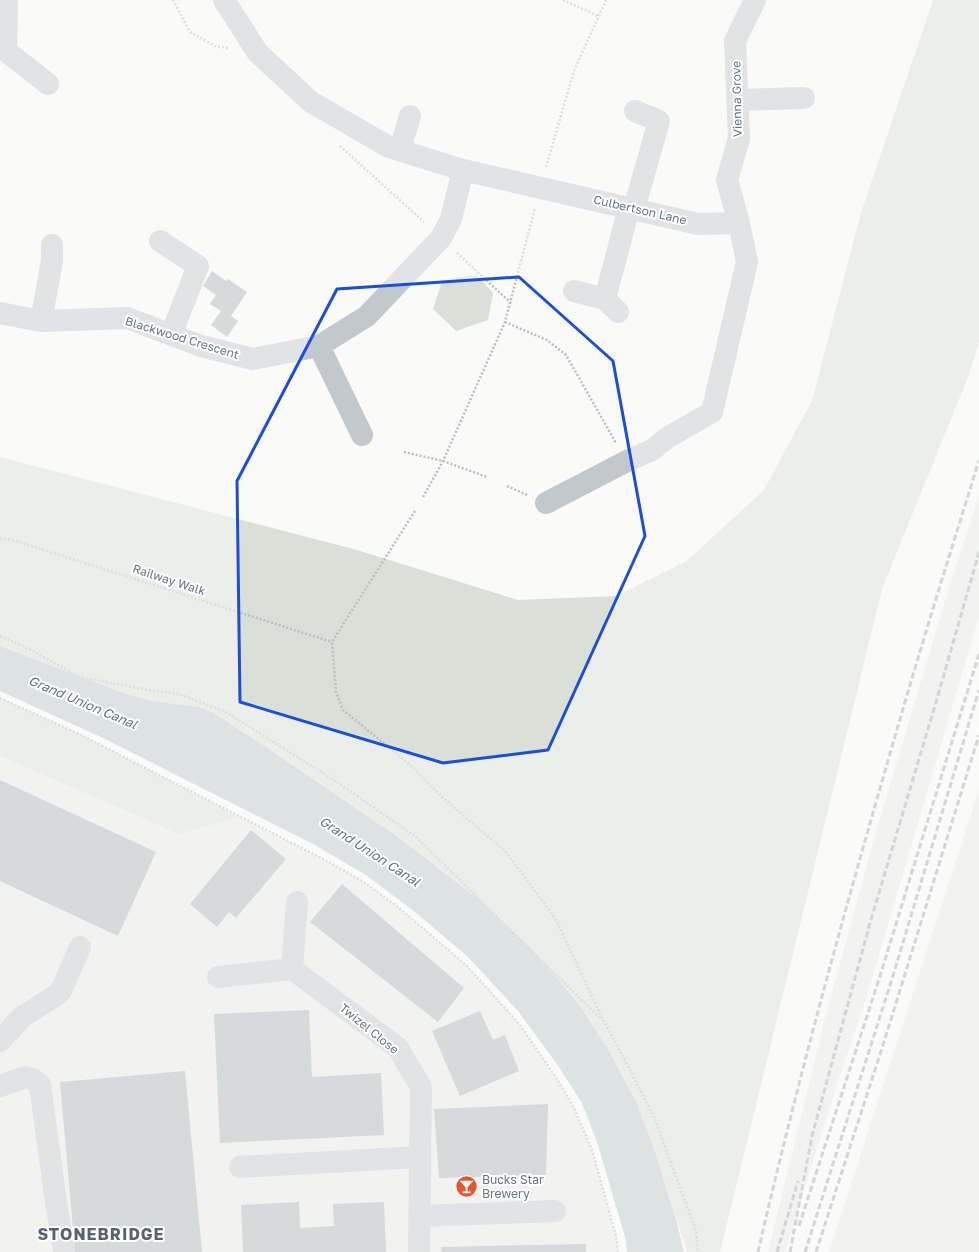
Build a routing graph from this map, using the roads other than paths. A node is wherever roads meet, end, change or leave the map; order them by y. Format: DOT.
graph roads {
  1 [pos="7,0"];
  2 [pos="224,0"];
  3 [pos="755,0"];
  4 [pos="48,84"];
  5 [pos="804,98"];
  6 [pos="738,100"];
  7 [pos="635,112"];
  8 [pos="410,116"];
  9 [pos="400,150"];
  10 [pos="463,170"];
  11 [pos="632,209"];
  12 [pos="740,223"];
  13 [pos="160,240"];
  14 [pos="52,245"];
  15 [pos="574,292"];
  16 [pos="0,313"];
  17 [pos="41,321"];
  18 [pos="171,335"];
  19 [pos="319,346"];
  20 [pos="362,435"];
  21 [pos="546,503"];
  22 [pos="297,902"];
  23 [pos="80,947"];
  24 [pos="292,969"];
  25 [pos="218,978"];
  26 [pos="0,1041"];
  27 [pos="0,1086"];
  28 [pos="420,1157"];
  29 [pos="240,1167"];
  30 [pos="555,1211"];
  31 [pos="420,1216"];
  32 [pos="64,1252"];
  33 [pos="419,1252"];
  1 -- 4 [label="street"];
  2 -- 9 [label="street, Culbertson Lane"];
  3 -- 6 [label="street, Vienna Grove"];
  5 -- 6 [label="street"];
  6 -- 12 [label="street, Vienna Grove"];
  7 -- 11 [label="street"];
  8 -- 9 [label="street"];
  9 -- 10 [label="street, Culbertson Lane"];
  10 -- 11 [label="street, Culbertson Lane"];
  10 -- 19 [label="street, Blackwood Crescent"];
  11 -- 12 [label="street, Culbertson Lane"];
  11 -- 15 [label="street"];
  12 -- 21 [label="street"];
  13 -- 18 [label="street"];
  14 -- 17 [label="street"];
  16 -- 17 [label="street, Blackwood Crescent"];
  17 -- 18 [label="street, Blackwood Crescent"];
  18 -- 19 [label="street, Blackwood Crescent"];
  19 -- 20 [label="street"];
  22 -- 24 [label="street"];
  23 -- 26 [label="street"];
  24 -- 25 [label="street"];
  24 -- 28 [label="street, Twizel Close"];
  27 -- 32 [label="street"];
  28 -- 29 [label="street"];
  28 -- 31 [label="street, Twizel Close"];
  30 -- 31 [label="street"];
  31 -- 33 [label="street, Twizel Close"];
}
